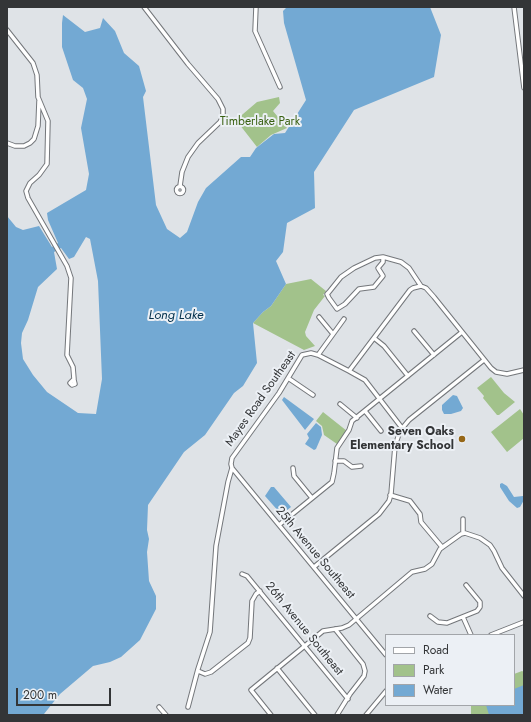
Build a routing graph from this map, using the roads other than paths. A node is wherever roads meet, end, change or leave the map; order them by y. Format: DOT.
graph roads {
  1 [pos="144,7"];
  2 [pos="256,7"];
  3 [pos="514,7"];
  4 [pos="7,30"];
  5 [pos="280,87"];
  6 [pos="524,88"];
  7 [pos="38,97"];
  8 [pos="7,143"];
  9 [pos="180,186"];
  10 [pos="383,257"];
  11 [pos="421,286"];
  12 [pos="319,317"];
  13 [pos="344,319"];
  14 [pos="414,331"];
  15 [pos="462,332"];
  16 [pos="333,334"];
  17 [pos="374,338"];
  18 [pos="318,355"];
  19 [pos="434,355"];
  20 [pos="484,360"];
  21 [pos="524,370"];
  22 [pos="349,371"];
  23 [pos="408,376"];
  24 [pos="288,378"];
  25 [pos="74,380"];
  26 [pos="313,395"];
  27 [pos="380,399"];
  28 [pos="340,404"];
  29 [pos="365,411"];
  30 [pos="357,418"];
  31 [pos="402,428"];
  32 [pos="381,430"];
  33 [pos="335,461"];
  34 [pos="361,466"];
  35 [pos="232,468"];
  36 [pos="293,468"];
  37 [pos="390,495"];
  38 [pos="312,498"];
  39 [pos="463,519"];
  40 [pos="279,525"];
  41 [pos="463,533"];
  42 [pos="442,547"];
  43 [pos="314,567"];
  44 [pos="242,574"];
  45 [pos="466,585"];
  46 [pos="260,591"];
  47 [pos="524,596"];
  48 [pos="430,616"];
  49 [pos="463,617"];
  50 [pos="356,619"];
  51 [pos="524,622"];
  52 [pos="335,629"];
  53 [pos="471,634"];
  54 [pos="494,634"];
  55 [pos="305,646"];
  56 [pos="385,652"];
  57 [pos="277,668"];
  58 [pos="198,671"];
  59 [pos="385,692"];
  60 [pos="348,699"];
  61 [pos="159,707"];
  62 [pos="188,707"];
  63 [pos="166,715"];
  64 [pos="271,715"];
  65 [pos="315,715"];
  66 [pos="337,715"];
  67 [pos="366,715"];
  1 -- 9 [label="street"];
  2 -- 5 [label="street"];
  3 -- 6 [label="street"];
  4 -- 7 [label="street"];
  7 -- 8 [label="street"];
  7 -- 25 [label="street"];
  10 -- 10 [label="street"];
  10 -- 11 [label="street"];
  11 -- 15 [label="street"];
  11 -- 17 [label="street"];
  12 -- 16 [label="street"];
  13 -- 16 [label="street"];
  14 -- 19 [label="street"];
  15 -- 19 [label="street"];
  15 -- 20 [label="street"];
  16 -- 18 [label="street"];
  17 -- 22 [label="street"];
  17 -- 23 [label="street"];
  18 -- 22 [label="street"];
  18 -- 24 [label="street, Mayes Road Southeast"];
  19 -- 23 [label="street"];
  20 -- 21 [label="street"];
  20 -- 31 [label="street"];
  22 -- 27 [label="street"];
  23 -- 27 [label="street"];
  24 -- 26 [label="street"];
  24 -- 35 [label="street, Mayes Road Southeast"];
  27 -- 29 [label="street"];
  27 -- 31 [label="street"];
  28 -- 30 [label="street"];
  29 -- 30 [label="street"];
  29 -- 32 [label="street"];
  30 -- 33 [label="street"];
  31 -- 37 [label="street"];
  33 -- 34 [label="street"];
  33 -- 38 [label="street"];
  35 -- 40 [label="street, 25th Avenue Southeast"];
  35 -- 58 [label="street, Mayes Road Southeast"];
  36 -- 38 [label="street"];
  37 -- 42 [label="street"];
  37 -- 43 [label="street"];
  38 -- 40 [label="street"];
  39 -- 41 [label="street"];
  40 -- 43 [label="street, 25th Avenue Southeast"];
  41 -- 42 [label="street"];
  41 -- 47 [label="street"];
  42 -- 50 [label="street"];
  43 -- 50 [label="street, 25th Avenue Southeast"];
  44 -- 46 [label="street, 26th Avenue Southeast"];
  45 -- 49 [label="street"];
  46 -- 55 [label="street, 26th Avenue Southeast"];
  46 -- 58 [label="street"];
  48 -- 49 [label="street"];
  49 -- 53 [label="street"];
  50 -- 52 [label="street"];
  50 -- 56 [label="street, 25th Avenue Southeast"];
  51 -- 54 [label="street"];
  52 -- 55 [label="street"];
  52 -- 60 [label="street"];
  55 -- 57 [label="street"];
  55 -- 60 [label="street, 26th Avenue Southeast"];
  57 -- 64 [label="street"];
  57 -- 65 [label="street"];
  58 -- 62 [label="street, Mayes Road Southeast"];
  59 -- 67 [label="street"];
  60 -- 66 [label="street"];
  61 -- 63 [label="street"];
}
